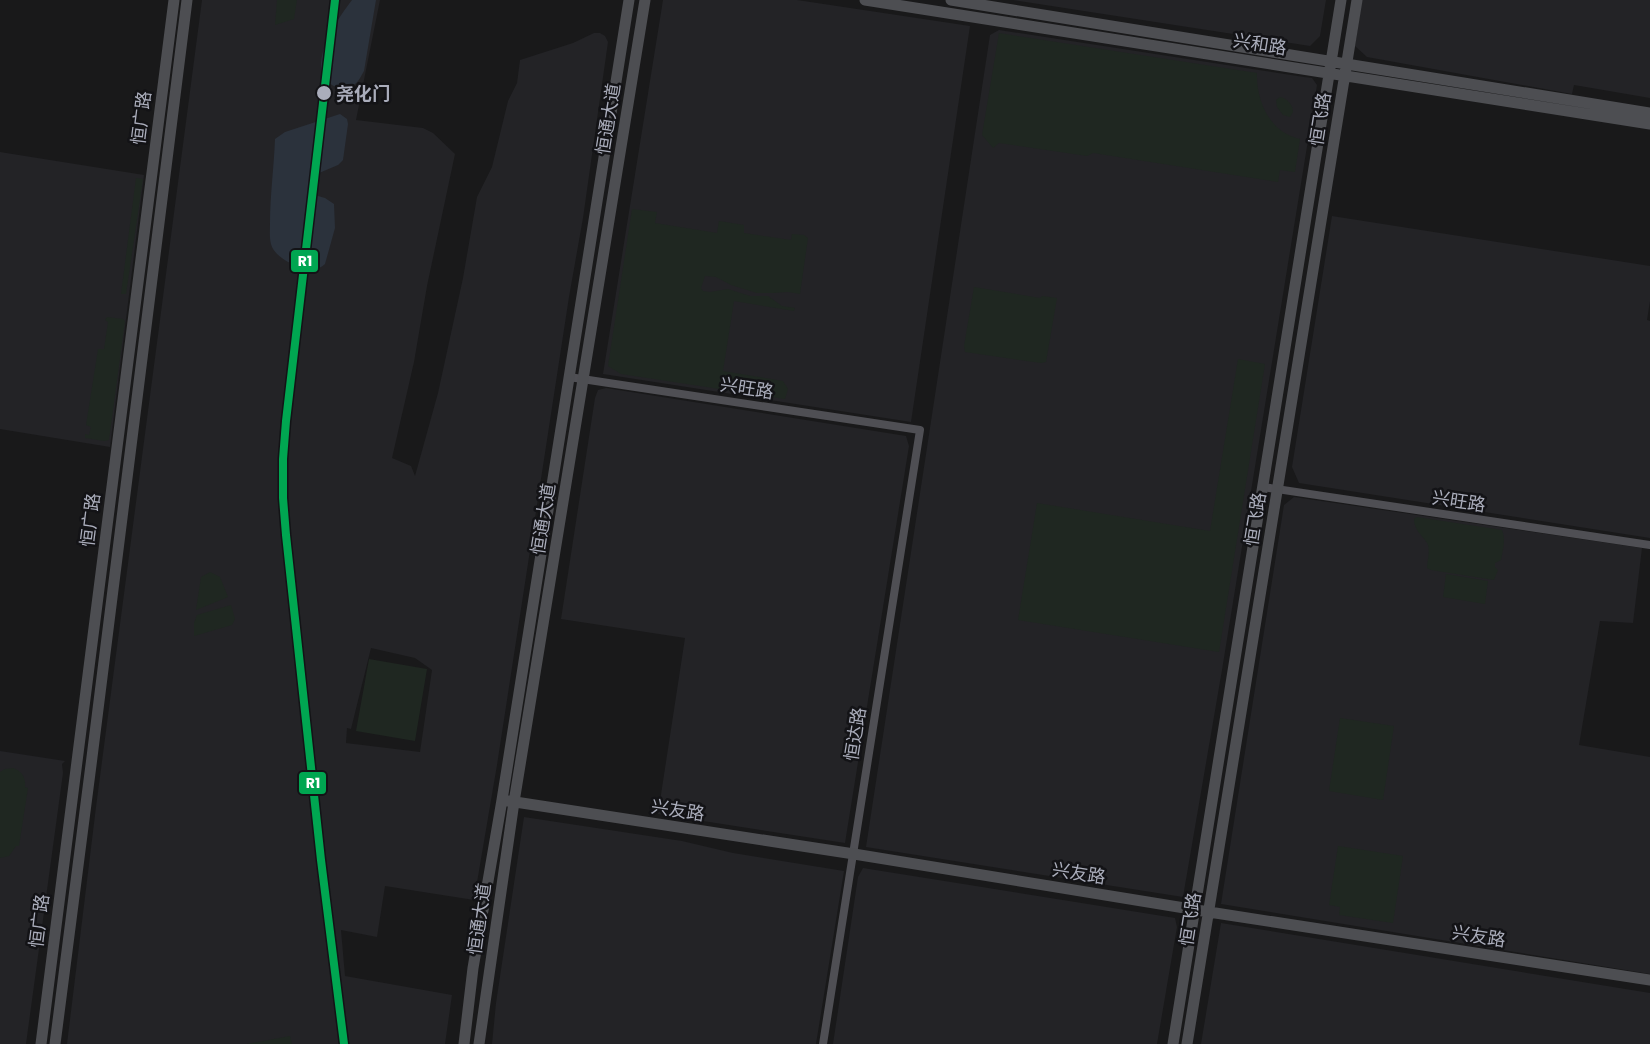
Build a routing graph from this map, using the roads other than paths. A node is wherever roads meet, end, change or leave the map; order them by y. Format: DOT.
graph roads {
  1 [pos="174,0"];
  2 [pos="187,0"];
  3 [pos="630,0"];
  4 [pos="645,0"];
  5 [pos="865,0"];
  6 [pos="951,0"];
  7 [pos="1341,0"];
  8 [pos="1356,0"];
  9 [pos="987,3"];
  10 [pos="984,18"];
  11 [pos="1329,67"];
  12 [pos="1346,70"];
  13 [pos="1650,113"];
  14 [pos="1650,124"];
  15 [pos="569,377"];
  16 [pos="582,379"];
  17 [pos="920,430"];
  18 [pos="1263,487"];
  19 [pos="1277,489"];
  20 [pos="1650,545"];
  21 [pos="502,800"];
  22 [pos="514,802"];
  23 [pos="854,854"];
  24 [pos="1195,909"];
  25 [pos="1209,912"];
  26 [pos="1650,980"];
  27 [pos="41,1044"];
  28 [pos="55,1044"];
  29 [pos="464,1044"];
  30 [pos="479,1044"];
  31 [pos="823,1044"];
  32 [pos="1174,1044"];
  33 [pos="1187,1044"];
  1 -- 27 [label="main road, 恒广路"];
  2 -- 28 [label="main road, 恒广路"];
  3 -- 15 [label="main road, 恒通大道"];
  4 -- 16 [label="main road, 恒通大道"];
  5 -- 10 [label="main road, 兴和路"];
  6 -- 9 [label="main road, 兴和路"];
  7 -- 11 [label="main road, 恒飞路"];
  8 -- 12 [label="main road, 恒飞路"];
  9 -- 10 [label="main road"];
  9 -- 11 [label="main road, 兴和路"];
  10 -- 11 [label="main road, 兴和路"];
  11 -- 12 [label="main road, 兴和路"];
  11 -- 18 [label="main road, 恒飞路"];
  12 -- 13 [label="main road, 兴和路"];
  12 -- 14 [label="main road, 兴和路"];
  12 -- 19 [label="main road, 恒飞路"];
  15 -- 16 [label="street, 兴旺路"];
  15 -- 21 [label="main road, 恒通大道"];
  16 -- 17 [label="street, 兴旺路"];
  16 -- 22 [label="main road, 恒通大道"];
  17 -- 23 [label="street, 恒达路"];
  18 -- 19 [label="street, 兴旺路"];
  18 -- 24 [label="main road, 恒飞路"];
  19 -- 20 [label="street, 兴旺路"];
  19 -- 25 [label="main road, 恒飞路"];
  21 -- 22 [label="main road, 兴友路"];
  21 -- 29 [label="main road, 恒通大道"];
  22 -- 23 [label="main road, 兴友路"];
  22 -- 30 [label="main road, 恒通大道"];
  23 -- 24 [label="main road, 兴友路"];
  23 -- 31 [label="street, 恒达路"];
  24 -- 25 [label="main road, 兴友路"];
  24 -- 32 [label="main road, 恒飞路"];
  25 -- 26 [label="main road, 兴友路"];
  25 -- 33 [label="main road, 恒飞路"];
}
